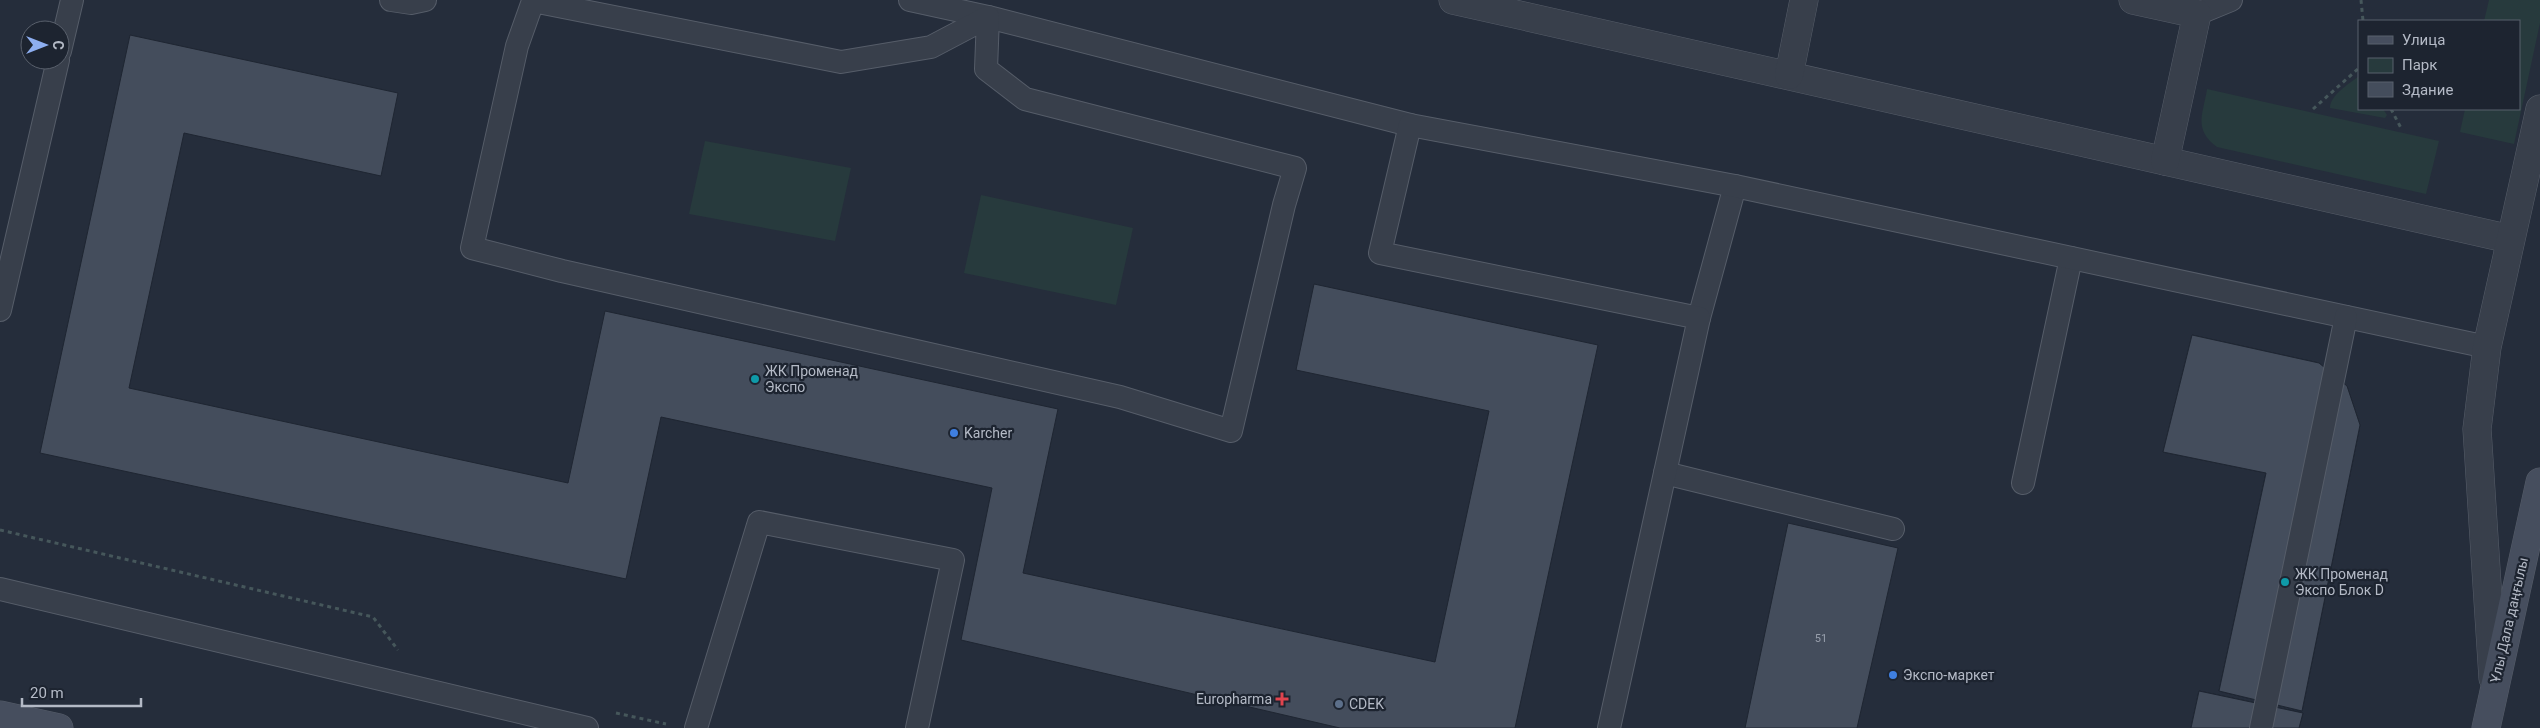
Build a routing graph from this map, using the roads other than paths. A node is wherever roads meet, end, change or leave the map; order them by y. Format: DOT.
graph roads {
  1 [pos="72,0"];
  2 [pos="391,0"];
  3 [pos="425,0"];
  4 [pos="910,0"];
  5 [pos="1453,0"];
  6 [pos="1804,0"];
  7 [pos="2133,0"];
  8 [pos="2231,0"];
  9 [pos="2198,14"];
  10 [pos="988,17"];
  11 [pos="67,20"];
  12 [pos="56,70"];
  13 [pos="1789,75"];
  14 [pos="2540,109"];
  15 [pos="1410,124"];
  16 [pos="2165,161"];
  17 [pos="1735,186"];
  18 [pos="2510,239"];
  19 [pos="2071,258"];
  20 [pos="0,310"];
  21 [pos="2346,316"];
  22 [pos="1699,318"];
  23 [pos="2487,347"];
  24 [pos="1665,473"];
  25 [pos="2540,482"];
  26 [pos="2023,483"];
  27 [pos="1893,529"];
  28 [pos="0,589"];
  29 [pos="2494,685"];
  30 [pos="0,714"];
  31 [pos="59,728"];
  32 [pos="587,728"];
  33 [pos="696,728"];
  34 [pos="918,728"];
  35 [pos="1609,728"];
  36 [pos="2261,728"];
  37 [pos="2472,728"];
  38 [pos="2486,728"];
  1 -- 11 [label="lane"];
  2 -- 3 [label="lane"];
  4 -- 10 [label="lane"];
  5 -- 13 [label="street"];
  6 -- 13 [label="street"];
  7 -- 9 [label="street"];
  8 -- 9 [label="lane"];
  9 -- 16 [label="street"];
  10 -- 10 [label="lane"];
  10 -- 15 [label="lane"];
  12 -- 20 [label="lane"];
  13 -- 16 [label="street"];
  14 -- 18 [label="street"];
  15 -- 17 [label="lane"];
  15 -- 22 [label="lane"];
  16 -- 18 [label="street"];
  17 -- 19 [label="lane"];
  17 -- 22 [label="lane"];
  18 -- 23 [label="street"];
  19 -- 21 [label="lane"];
  19 -- 26 [label="lane"];
  21 -- 23 [label="lane"];
  21 -- 36 [label="lane"];
  22 -- 24 [label="lane"];
  23 -- 29 [label="street"];
  24 -- 27 [label="lane"];
  24 -- 35 [label="lane"];
  25 -- 29 [label="main road, Ұлы Дала даңғылы"];
  28 -- 32 [label="lane"];
  29 -- 37 [label="main road"];
  29 -- 38 [label="main road, Ұлы Дала даңғылы"];
  30 -- 31 [label="main road"];
  33 -- 34 [label="lane"];
}
